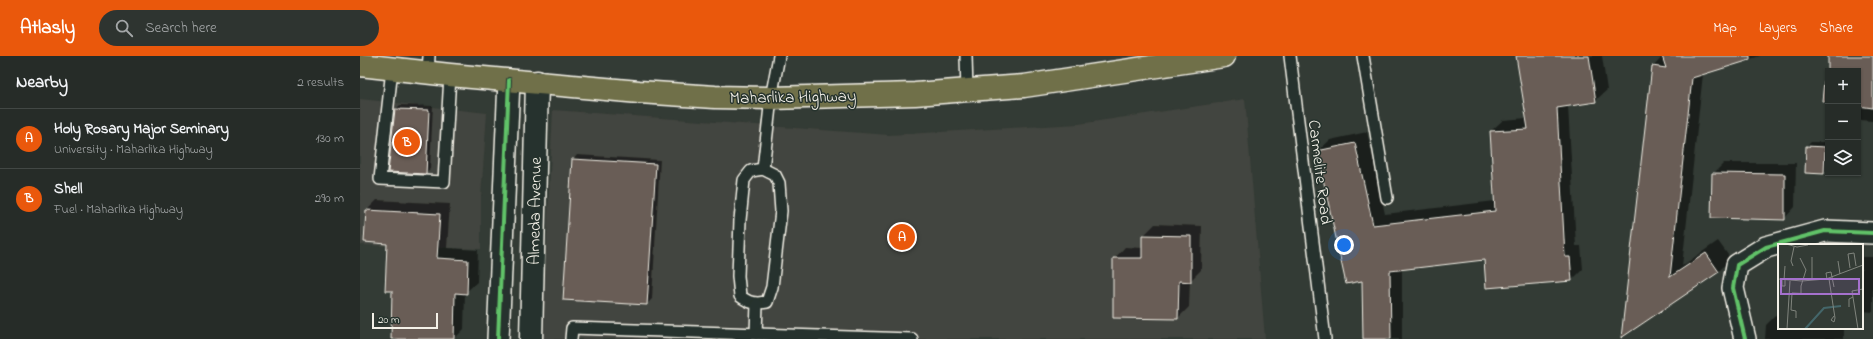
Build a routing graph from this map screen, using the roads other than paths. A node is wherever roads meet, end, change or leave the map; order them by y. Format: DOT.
graph roads {
  1 [pos="779,56"];
  2 [pos="966,56"];
  3 [pos="1224,56"];
  4 [pos="1290,56"];
  5 [pos="1363,56"];
  6 [pos="428,64"];
  7 [pos="360,65"];
  8 [pos="392,69"];
  9 [pos="450,75"];
  10 [pos="509,80"];
  11 [pos="537,82"];
  12 [pos="967,91"];
  13 [pos="771,98"];
  14 [pos="763,169"];
  15 [pos="1387,198"];
  16 [pos="1873,233"];
  17 [pos="757,304"];
  18 [pos="756,334"];
  19 [pos="498,339"];
  20 [pos="531,339"];
  21 [pos="571,339"];
  22 [pos="912,339"];
  23 [pos="1325,339"];
  24 [pos="1745,339"];
  1 -- 13 [label="lane"];
  2 -- 12 [label="lane"];
  3 -- 12 [label="main road, Maharlika Highway"];
  4 -- 23 [label="lane, Carmelite Road"];
  5 -- 15 [label="lane"];
  6 -- 8 [label="main road, Maharlika Highway"];
  6 -- 9 [label="main road, Maharlika Highway"];
  7 -- 8 [label="main road, Maharlika Highway"];
  8 -- 9 [label="lane"];
  9 -- 10 [label="main road, Maharlika Highway"];
  10 -- 11 [label="main road, Maharlika Highway"];
  10 -- 19 [label="street"];
  11 -- 13 [label="main road, Maharlika Highway"];
  11 -- 20 [label="main road, Almeda Avenue"];
  12 -- 13 [label="main road, Maharlika Highway"];
  13 -- 14 [label="lane"];
  14 -- 17 [label="lane"];
  14 -- 17 [label="lane"];
  16 -- 24 [label="street"];
  17 -- 18 [label="lane"];
  18 -- 21 [label="lane"];
  18 -- 22 [label="lane"];
}
